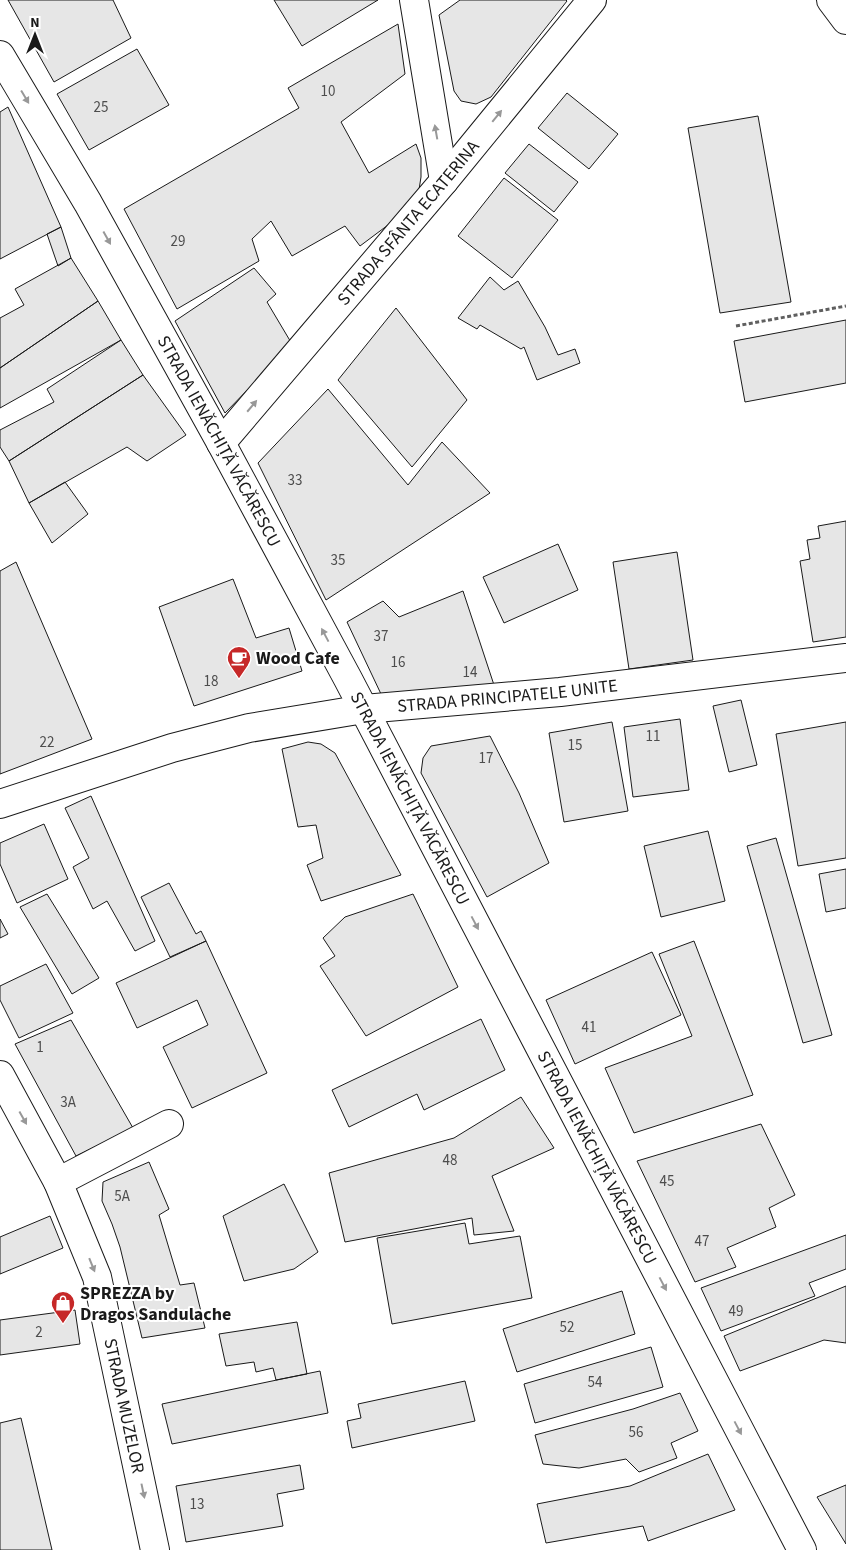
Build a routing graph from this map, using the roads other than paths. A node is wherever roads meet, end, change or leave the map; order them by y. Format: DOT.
graph roads {
  1 [pos="414,0"];
  2 [pos="592,0"];
  3 [pos="831,0"];
  4 [pos="846,20"];
  5 [pos="0,55"];
  6 [pos="444,180"];
  7 [pos="221,443"];
  8 [pos="846,658"];
  9 [pos="364,709"];
  10 [pos="0,804"];
  11 [pos="0,1075"];
  12 [pos="170,1124"];
  13 [pos="58,1182"];
  14 [pos="156,1550"];
  15 [pos="802,1550"];
  6 -- 1 [label="street, one-way"];
  6 -- 2 [label="street, STRADA SFÂNTA ECATERINA, one-way"];
  3 -- 4 [label="street"];
  5 -- 7 [label="street, STRADA IENĂCHIȚĂ VĂCĂRESCU, one-way"];
  7 -- 6 [label="street, STRADA SFÂNTA ECATERINA, one-way"];
  9 -- 7 [label="street, STRADA IENĂCHIȚĂ VĂCĂRESCU, one-way"];
  8 -- 9 [label="street, STRADA PRINCIPATELE UNITE"];
  9 -- 10 [label="street, STRADA PRINCIPATELE UNITE"];
  9 -- 15 [label="street, STRADA IENĂCHIȚĂ VĂCĂRESCU, one-way"];
  11 -- 13 [label="street, STRADA MUZELOR, one-way"];
  12 -- 13 [label="street"];
  13 -- 14 [label="street, STRADA MUZELOR, one-way"];
}
